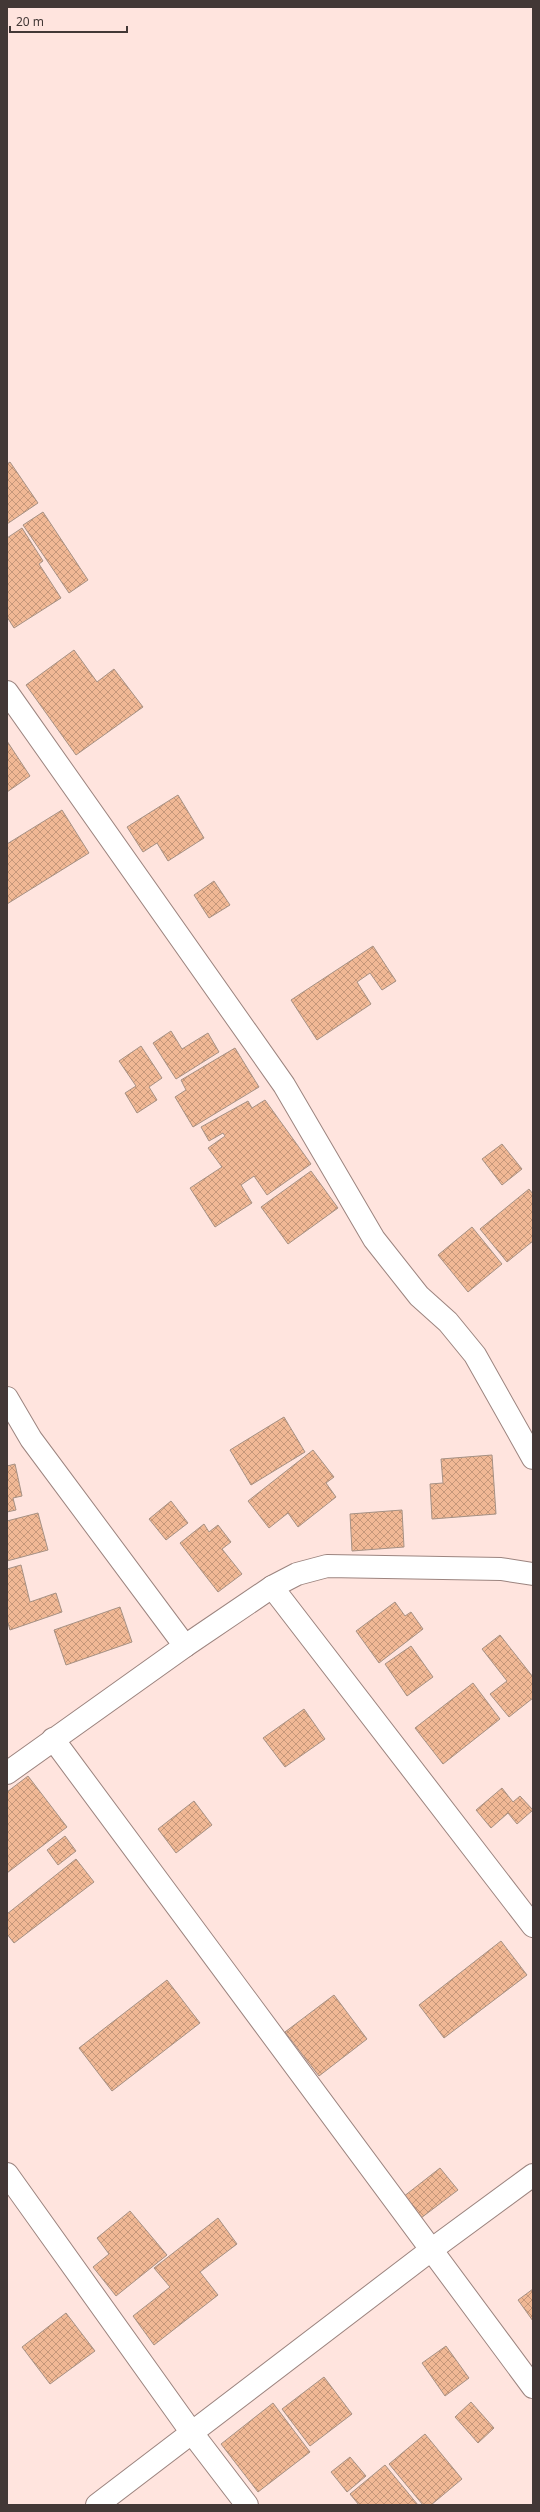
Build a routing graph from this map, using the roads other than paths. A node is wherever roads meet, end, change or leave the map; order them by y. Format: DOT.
graph roads {
  1 [pos="7,692"];
  2 [pos="7,1398"];
  3 [pos="533,1458"];
  4 [pos="533,1574"];
  5 [pos="272,1587"];
  6 [pos="185,1646"];
  7 [pos="53,1739"];
  8 [pos="7,1773"];
  9 [pos="533,1926"];
  10 [pos="7,2174"];
  11 [pos="533,2175"];
  12 [pos="431,2250"];
  13 [pos="533,2387"];
  14 [pos="192,2433"];
  15 [pos="97,2505"];
  16 [pos="247,2505"];
  1 -- 3 [label="street"];
  2 -- 6 [label="street"];
  4 -- 5 [label="street"];
  5 -- 6 [label="street"];
  5 -- 9 [label="street"];
  6 -- 7 [label="street"];
  7 -- 8 [label="street"];
  7 -- 12 [label="street"];
  10 -- 14 [label="street"];
  11 -- 12 [label="street"];
  12 -- 13 [label="street"];
  12 -- 14 [label="street"];
  14 -- 15 [label="street"];
  14 -- 16 [label="street"];
}
